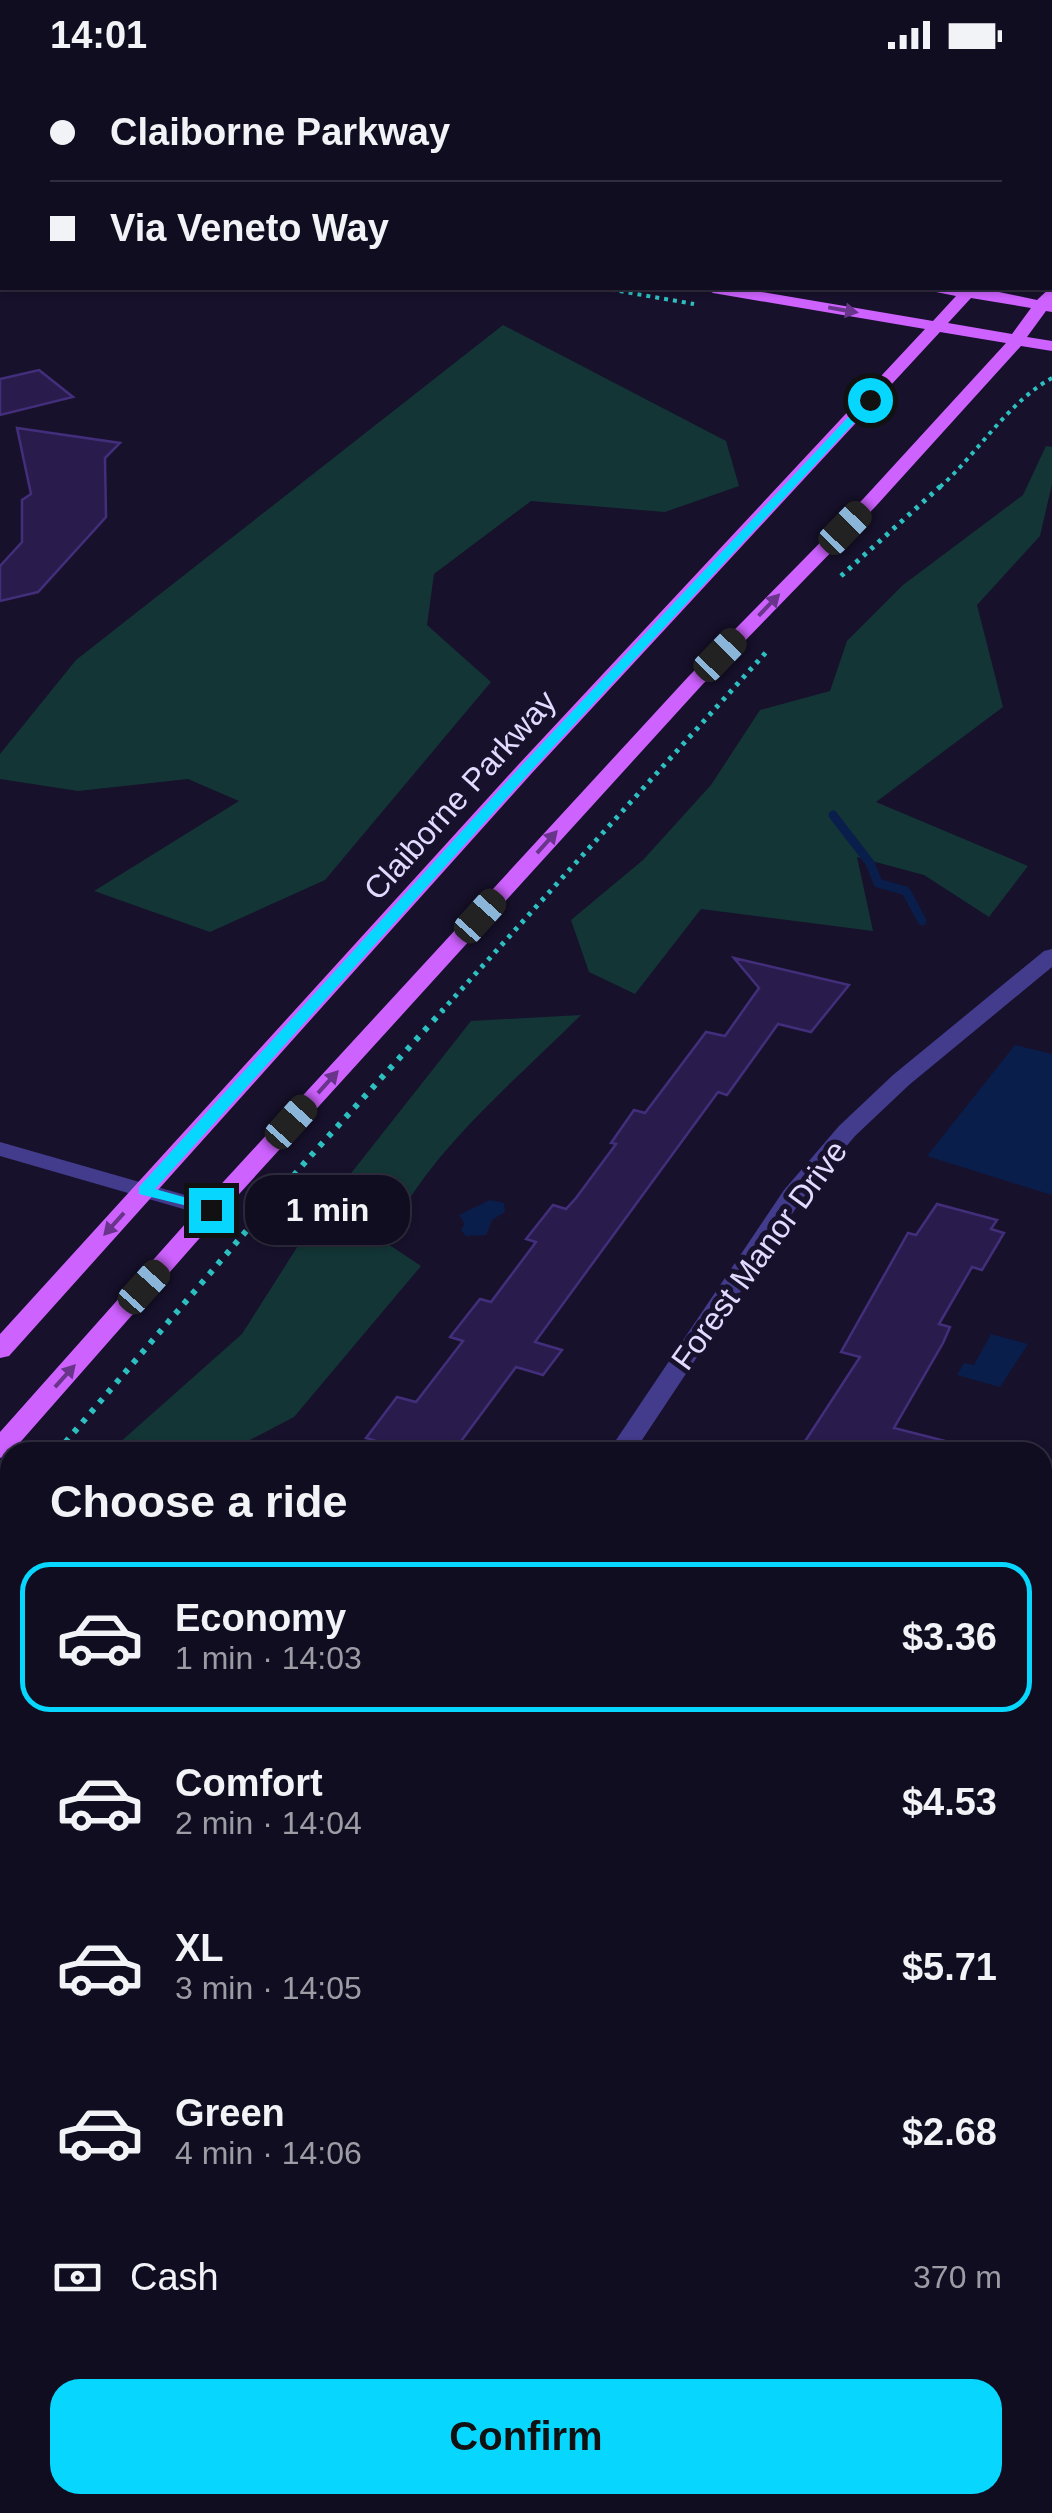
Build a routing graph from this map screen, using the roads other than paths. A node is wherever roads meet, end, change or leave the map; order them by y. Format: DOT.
graph roads {
  1 [pos="725,290"];
  2 [pos="970,290"];
  3 [pos="1049,301"];
  4 [pos="936,326"];
  5 [pos="1016,340"];
  6 [pos="1052,346"];
  7 [pos="1052,956"];
  8 [pos="0,1148"];
  9 [pos="144,1191"];
  10 [pos="211,1210"];
  11 [pos="0,1350"];
  12 [pos="7,1442"];
  13 [pos="628,1442"];
  1 -- 4 [label="main road, one-way"];
  2 -- 3 [label="main road"];
  2 -- 4 [label="main road, Claiborne Parkway"];
  3 -- 5 [label="main road"];
  4 -- 5 [label="main road"];
  4 -- 9 [label="main road, Claiborne Parkway"];
  5 -- 6 [label="main road"];
  10 -- 5 [label="main road, one-way"];
  7 -- 13 [label="street, Forest Manor Drive"];
  8 -- 9 [label="street"];
  9 -- 10 [label="street"];
  9 -- 11 [label="main road, Claiborne Parkway, one-way"];
  12 -- 10 [label="main road, one-way"];
}
